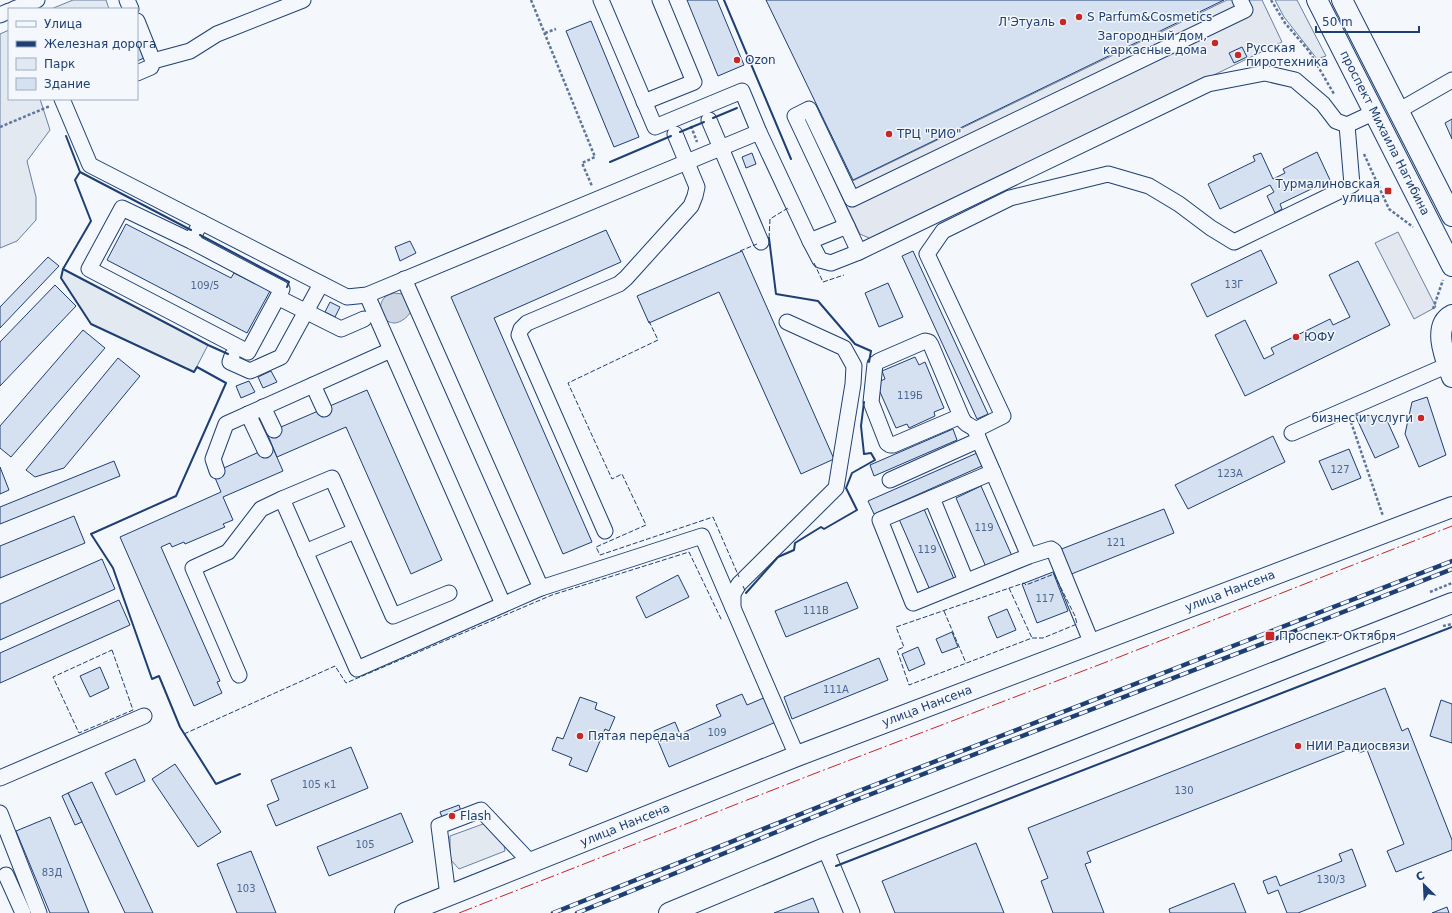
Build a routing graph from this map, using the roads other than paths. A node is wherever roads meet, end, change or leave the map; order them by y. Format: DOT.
graph roads {
  1 [pos="303,0"];
  2 [pos="601,0"];
  3 [pos="660,0"];
  4 [pos="1240,0"];
  5 [pos="1317,0"];
  6 [pos="1342,0"];
  7 [pos="138,24"];
  8 [pos="153,61"];
  9 [pos="138,73"];
  10 [pos="1452,80"];
  11 [pos="57,102"];
  12 [pos="644,102"];
  13 [pos="1398,111"];
  14 [pos="1374,112"];
  15 [pos="709,120"];
  16 [pos="1347,125"];
  17 [pos="758,132"];
  18 [pos="718,141"];
  19 [pos="681,148"];
  20 [pos="1452,216"];
  21 [pos="201,222"];
  22 [pos="847,226"];
  23 [pos="191,241"];
  24 [pos="810,241"];
  25 [pos="761,242"];
  26 [pos="859,252"];
  27 [pos="1448,273"];
  28 [pos="404,279"];
  29 [pos="321,284"];
  30 [pos="367,295"];
  31 [pos="281,299"];
  32 [pos="306,311"];
  33 [pos="1452,315"];
  34 [pos="364,319"];
  35 [pos="787,322"];
  36 [pos="391,350"];
  37 [pos="232,356"];
  38 [pos="1450,371"];
  39 [pos="313,385"];
  40 [pos="263,407"];
  41 [pos="324,408"];
  42 [pos="248,414"];
  43 [pos="961,416"];
  44 [pos="274,430"];
  45 [pos="1292,433"];
  46 [pos="977,435"];
  47 [pos="265,450"];
  48 [pos="217,470"];
  49 [pos="993,472"];
  50 [pos="890,480"];
  51 [pos="932,498"];
  52 [pos="282,499"];
  53 [pos="1452,508"];
  54 [pos="355,531"];
  55 [pos="605,531"];
  56 [pos="305,552"];
  57 [pos="1029,556"];
  58 [pos="966,581"];
  59 [pos="541,588"];
  60 [pos="449,593"];
  61 [pos="1452,603"];
  62 [pos="503,604"];
  63 [pos="733,608"];
  64 [pos="1092,644"];
  65 [pos="239,675"];
  66 [pos="144,716"];
  67 [pos="797,756"];
  68 [pos="0,778"];
  69 [pos="0,813"];
  70 [pos="825,848"];
  71 [pos="531,862"];
  72 [pos="22,868"];
  73 [pos="3,876"];
  74 [pos="448,896"];
  75 [pos="23,913"];
  76 [pos="39,913"];
  77 [pos="405,913"];
  78 [pos="669,913"];
  79 [pos="852,913"];
  1 -- 8 [label="street"];
  2 -- 12 [label="street"];
  3 -- 12 [label="street"];
  4 -- 22 [label="street"];
  5 -- 14 [label="main road, проспект Михаила Нагибина"];
  6 -- 13 [label="main road, проспект Михаила Нагибина"];
  7 -- 8 [label="street"];
  8 -- 9 [label="street"];
  10 -- 13 [label="street"];
  11 -- 21 [label="street"];
  12 -- 17 [label="street"];
  13 -- 20 [label="main road, проспект Михаила Нагибина"];
  14 -- 16 [label="street"];
  14 -- 27 [label="main road, проспект Михаила Нагибина"];
  15 -- 18 [label="street"];
  16 -- 26 [label="street"];
  16 -- 46 [label="street"];
  17 -- 18 [label="street"];
  17 -- 24 [label="street"];
  18 -- 19 [label="street"];
  18 -- 25 [label="street"];
  19 -- 28 [label="street"];
  19 -- 55 [label="street"];
  21 -- 23 [label="street"];
  21 -- 29 [label="street"];
  22 -- 24 [label="street"];
  22 -- 26 [label="street"];
  23 -- 23 [label="street"];
  24 -- 26 [label="street"];
  28 -- 30 [label="street"];
  28 -- 59 [label="street"];
  29 -- 30 [label="street"];
  29 -- 32 [label="street"];
  30 -- 36 [label="street"];
  31 -- 32 [label="street"];
  32 -- 34 [label="street"];
  32 -- 37 [label="street"];
  33 -- 38 [label="main road"];
  35 -- 63 [label="street"];
  36 -- 39 [label="street"];
  36 -- 62 [label="street"];
  38 -- 45 [label="street"];
  39 -- 40 [label="street"];
  39 -- 41 [label="street"];
  40 -- 42 [label="street"];
  40 -- 44 [label="street"];
  42 -- 47 [label="street"];
  42 -- 48 [label="street"];
  43 -- 43 [label="street"];
  43 -- 46 [label="street"];
  46 -- 49 [label="street"];
  46 -- 50 [label="street"];
  49 -- 51 [label="street"];
  49 -- 57 [label="street"];
  51 -- 58 [label="street"];
  51 -- 58 [label="street"];
  52 -- 54 [label="street"];
  52 -- 56 [label="street"];
  52 -- 65 [label="street"];
  53 -- 64 [label="main road, улица Нансена"];
  54 -- 56 [label="street"];
  54 -- 60 [label="street"];
  56 -- 62 [label="street"];
  57 -- 58 [label="street"];
  57 -- 64 [label="street"];
  59 -- 62 [label="street"];
  59 -- 63 [label="street"];
  61 -- 70 [label="main road"];
  63 -- 67 [label="street"];
  64 -- 67 [label="main road, улица Нансена"];
  66 -- 68 [label="street"];
  67 -- 71 [label="main road, улица Нансена"];
  69 -- 72 [label="street"];
  70 -- 78 [label="main road"];
  70 -- 79 [label="street"];
  71 -- 74 [label="main road, улица Нансена"];
  71 -- 74 [label="street"];
  72 -- 73 [label="street"];
  72 -- 76 [label="street"];
  73 -- 75 [label="street"];
  74 -- 77 [label="main road, улица Нансена"];
}
